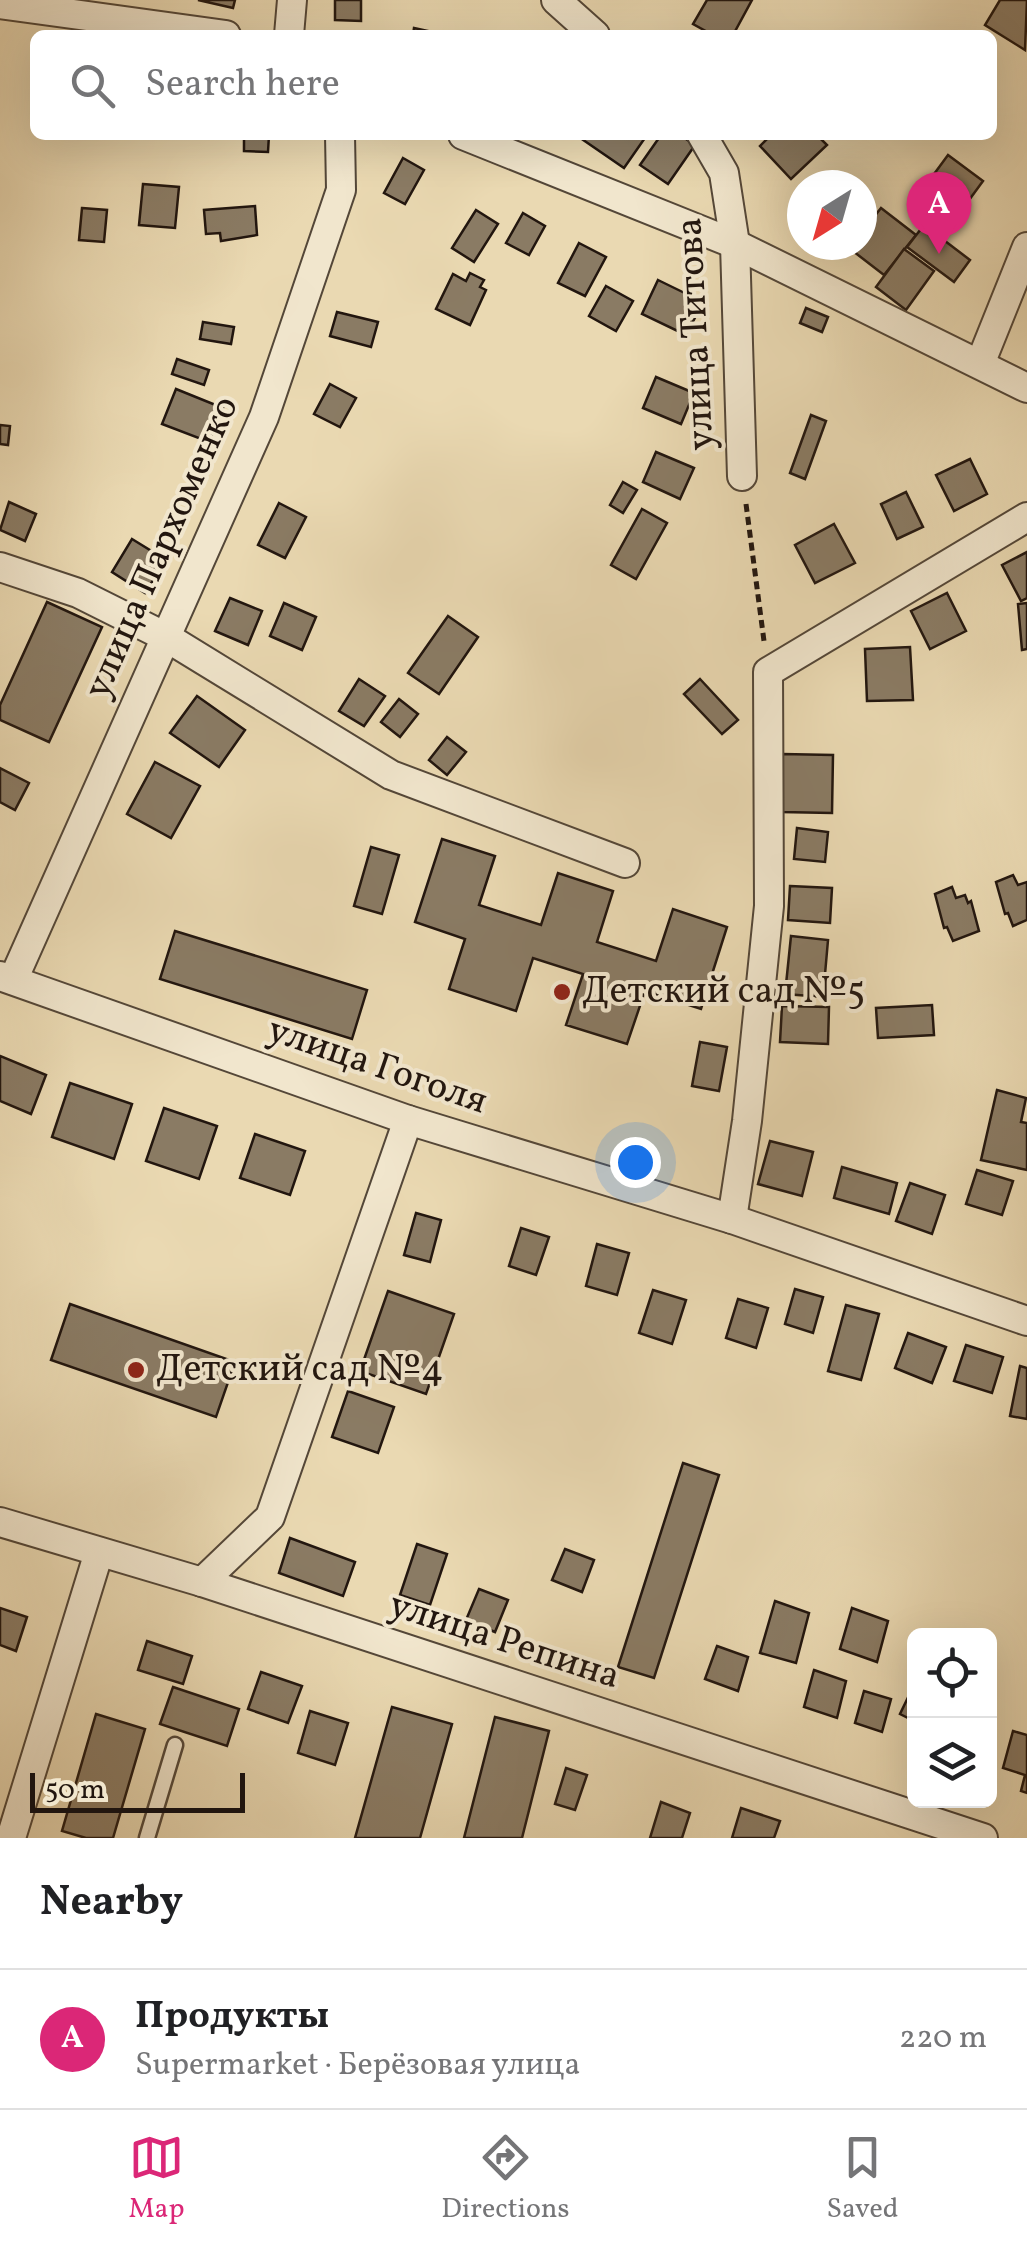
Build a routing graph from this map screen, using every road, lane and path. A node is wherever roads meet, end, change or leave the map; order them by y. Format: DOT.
graph roads {
  1 [pos="292,0"];
  2 [pos="556,0"];
  3 [pos="0,4"];
  4 [pos="190,30"];
  5 [pos="289,30"];
  6 [pos="589,30"];
  7 [pos="340,140"];
  8 [pos="475,140"];
  9 [pos="705,140"];
  10 [pos="735,244"];
  11 [pos="1027,247"];
  12 [pos="980,364"];
  13 [pos="1027,388"];
  14 [pos="742,476"];
  15 [pos="1027,516"];
  16 [pos="0,567"];
  17 [pos="166,636"];
  18 [pos="768,672"];
  19 [pos="625,863"];
  20 [pos="6,978"];
  21 [pos="408,1120"];
  22 [pos="732,1219"];
  23 [pos="1027,1321"];
  24 [pos="0,1522"];
  25 [pos="99,1552"];
  26 [pos="202,1582"];
  27 [pos="175,1746"];
  28 [pos="17,1836"];
  29 [pos="146,1838"];
  30 [pos="982,1838"];
  1 -- 5 [label="street"];
  2 -- 6 [label="street"];
  3 -- 4 [label="street"];
  7 -- 17 [label="street, улица Пархоменко"];
  8 -- 10 [label="street"];
  9 -- 10 [label="street, улица Титова"];
  10 -- 12 [label="street"];
  10 -- 14 [label="street, улица Титова"];
  11 -- 12 [label="street"];
  12 -- 13 [label="street"];
  14 -- 18 [label="path"];
  15 -- 18 [label="street"];
  16 -- 17 [label="street"];
  17 -- 19 [label="street"];
  17 -- 20 [label="street, улица Пархоменко"];
  18 -- 22 [label="street"];
  20 -- 21 [label="street, улица Гоголя"];
  21 -- 22 [label="street, улица Гоголя"];
  21 -- 26 [label="street"];
  22 -- 23 [label="street, улица Гоголя"];
  24 -- 25 [label="street, улица Репина"];
  25 -- 26 [label="street, улица Репина"];
  25 -- 28 [label="street"];
  26 -- 30 [label="street, улица Репина"];
  27 -- 29 [label="lane"];
}
